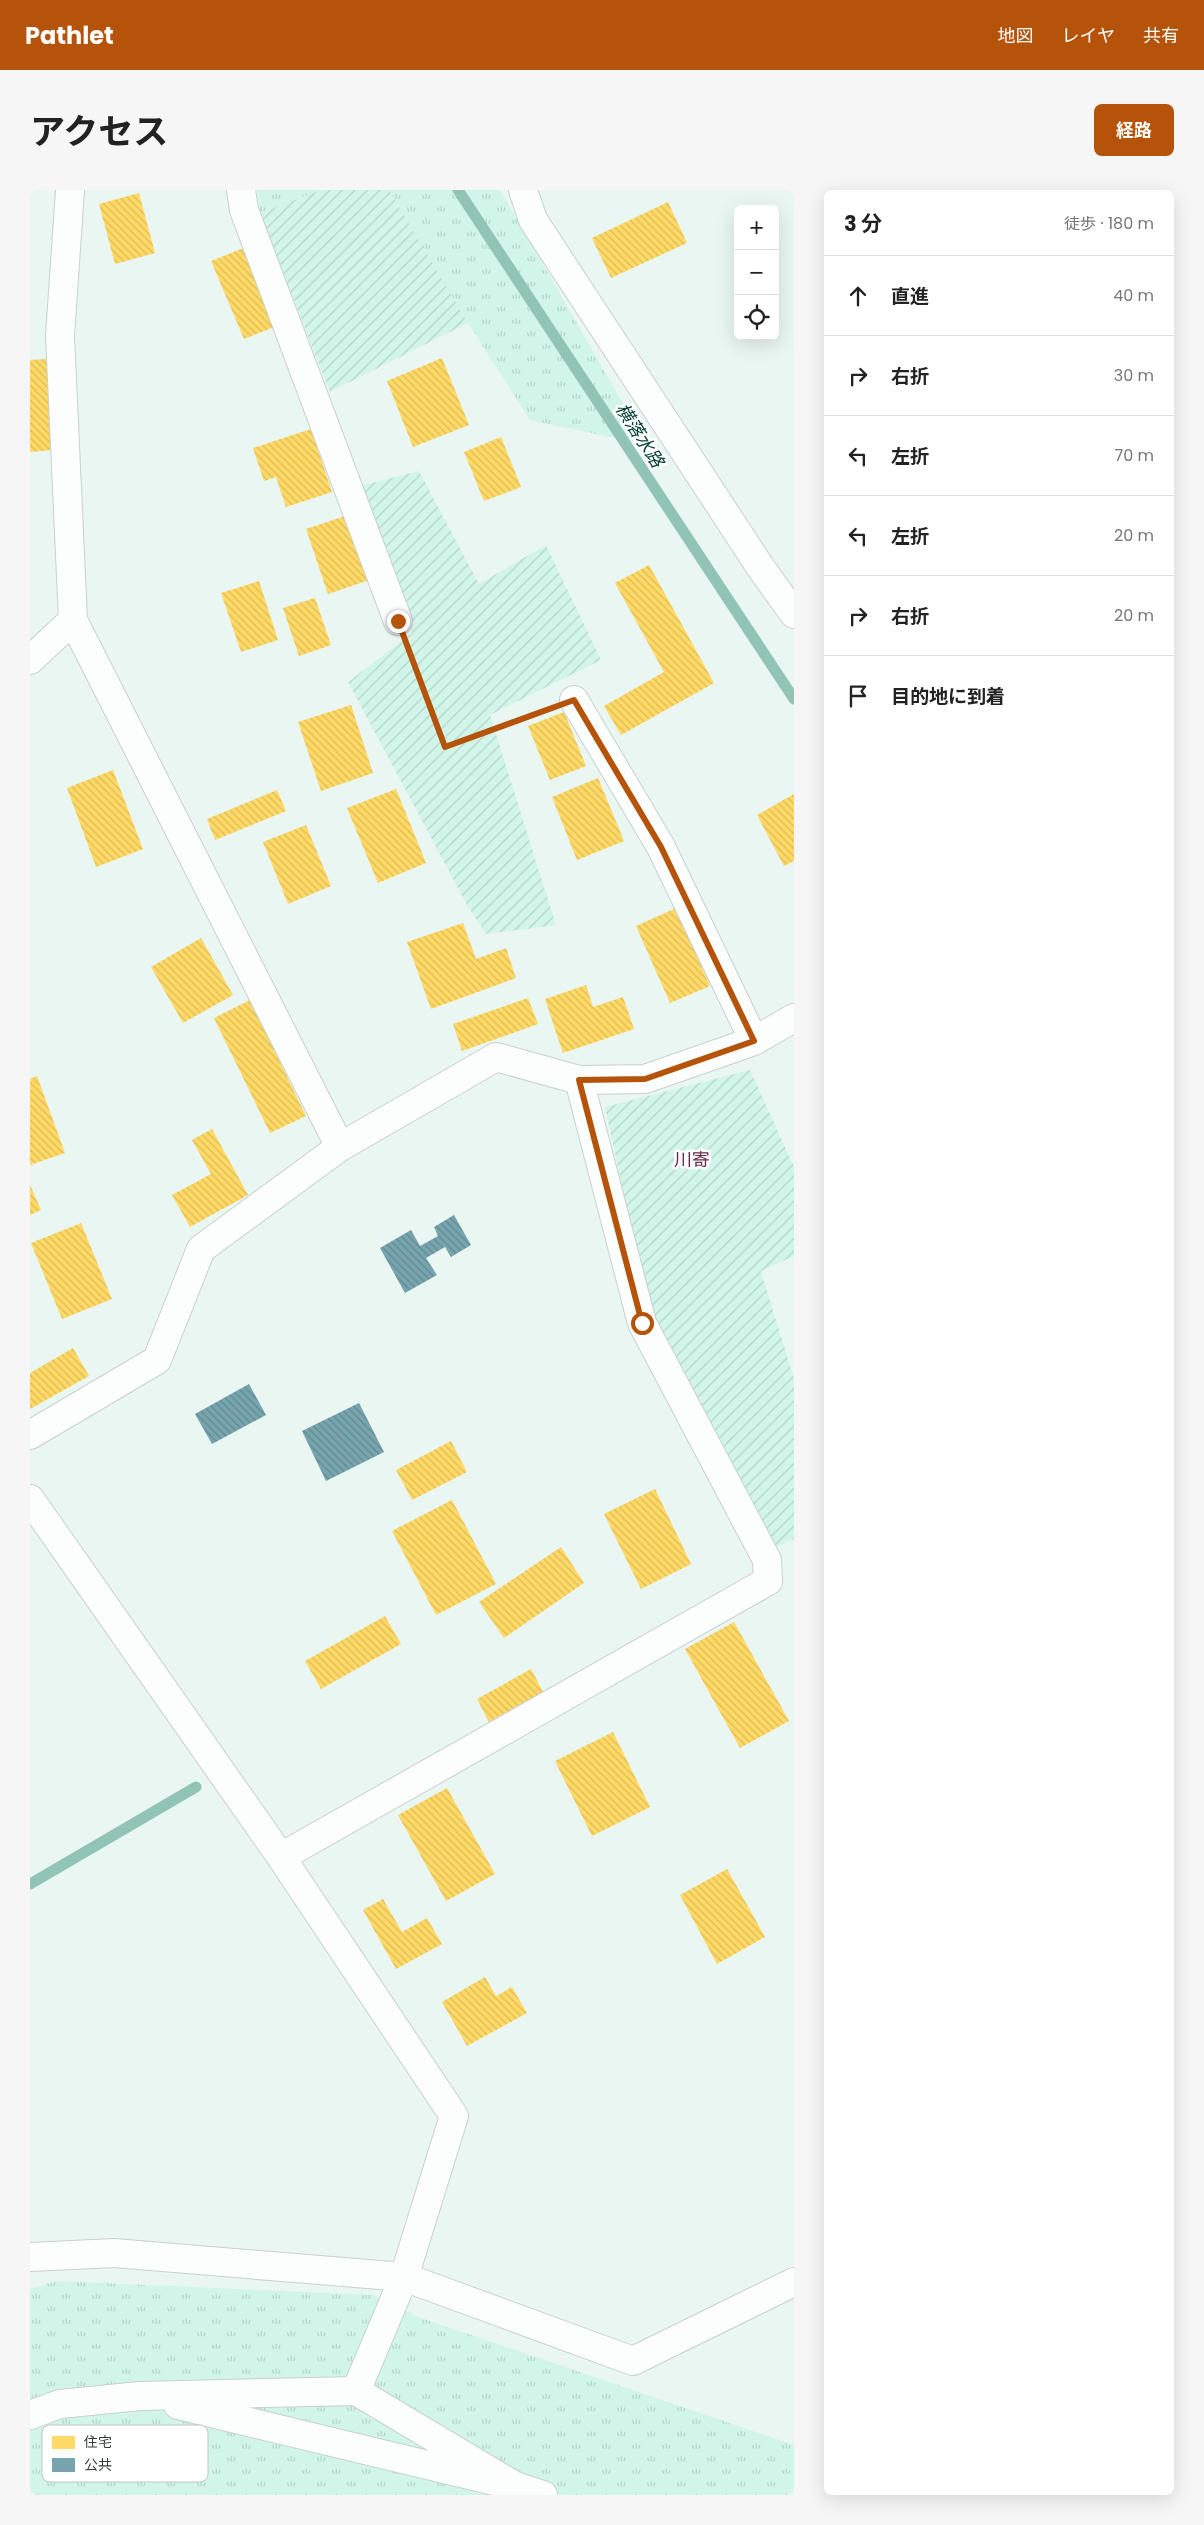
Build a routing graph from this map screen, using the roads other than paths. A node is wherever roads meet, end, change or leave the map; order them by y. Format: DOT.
graph roads {
  1 [pos="70,190"];
  2 [pos="241,190"];
  3 [pos="523,190"];
  4 [pos="794,614"];
  5 [pos="73,620"];
  6 [pos="398,621"];
  7 [pos="30,660"];
  8 [pos="574,700"];
  9 [pos="794,1018"];
  10 [pos="754,1041"];
  11 [pos="579,1080"];
  12 [pos="340,1147"];
  13 [pos="30,1436"];
  14 [pos="30,1499"];
  15 [pos="281,1857"];
  16 [pos="30,2257"];
  17 [pos="404,2276"];
  18 [pos="794,2282"];
  19 [pos="356,2391"];
  20 [pos="140,2396"];
  21 [pos="30,2415"];
  22 [pos="515,2486"];
  23 [pos="543,2495"];
  1 -- 5 [label="street"];
  2 -- 6 [label="street"];
  3 -- 4 [label="street"];
  5 -- 7 [label="street"];
  5 -- 12 [label="street"];
  8 -- 10 [label="street"];
  9 -- 10 [label="street"];
  10 -- 11 [label="street"];
  11 -- 12 [label="street"];
  11 -- 15 [label="street"];
  12 -- 13 [label="street"];
  14 -- 15 [label="street"];
  15 -- 17 [label="street"];
  16 -- 17 [label="street"];
  17 -- 18 [label="street"];
  17 -- 19 [label="street"];
  19 -- 20 [label="street"];
  19 -- 22 [label="street"];
  20 -- 21 [label="street"];
  20 -- 22 [label="street"];
  22 -- 23 [label="street"];
}
